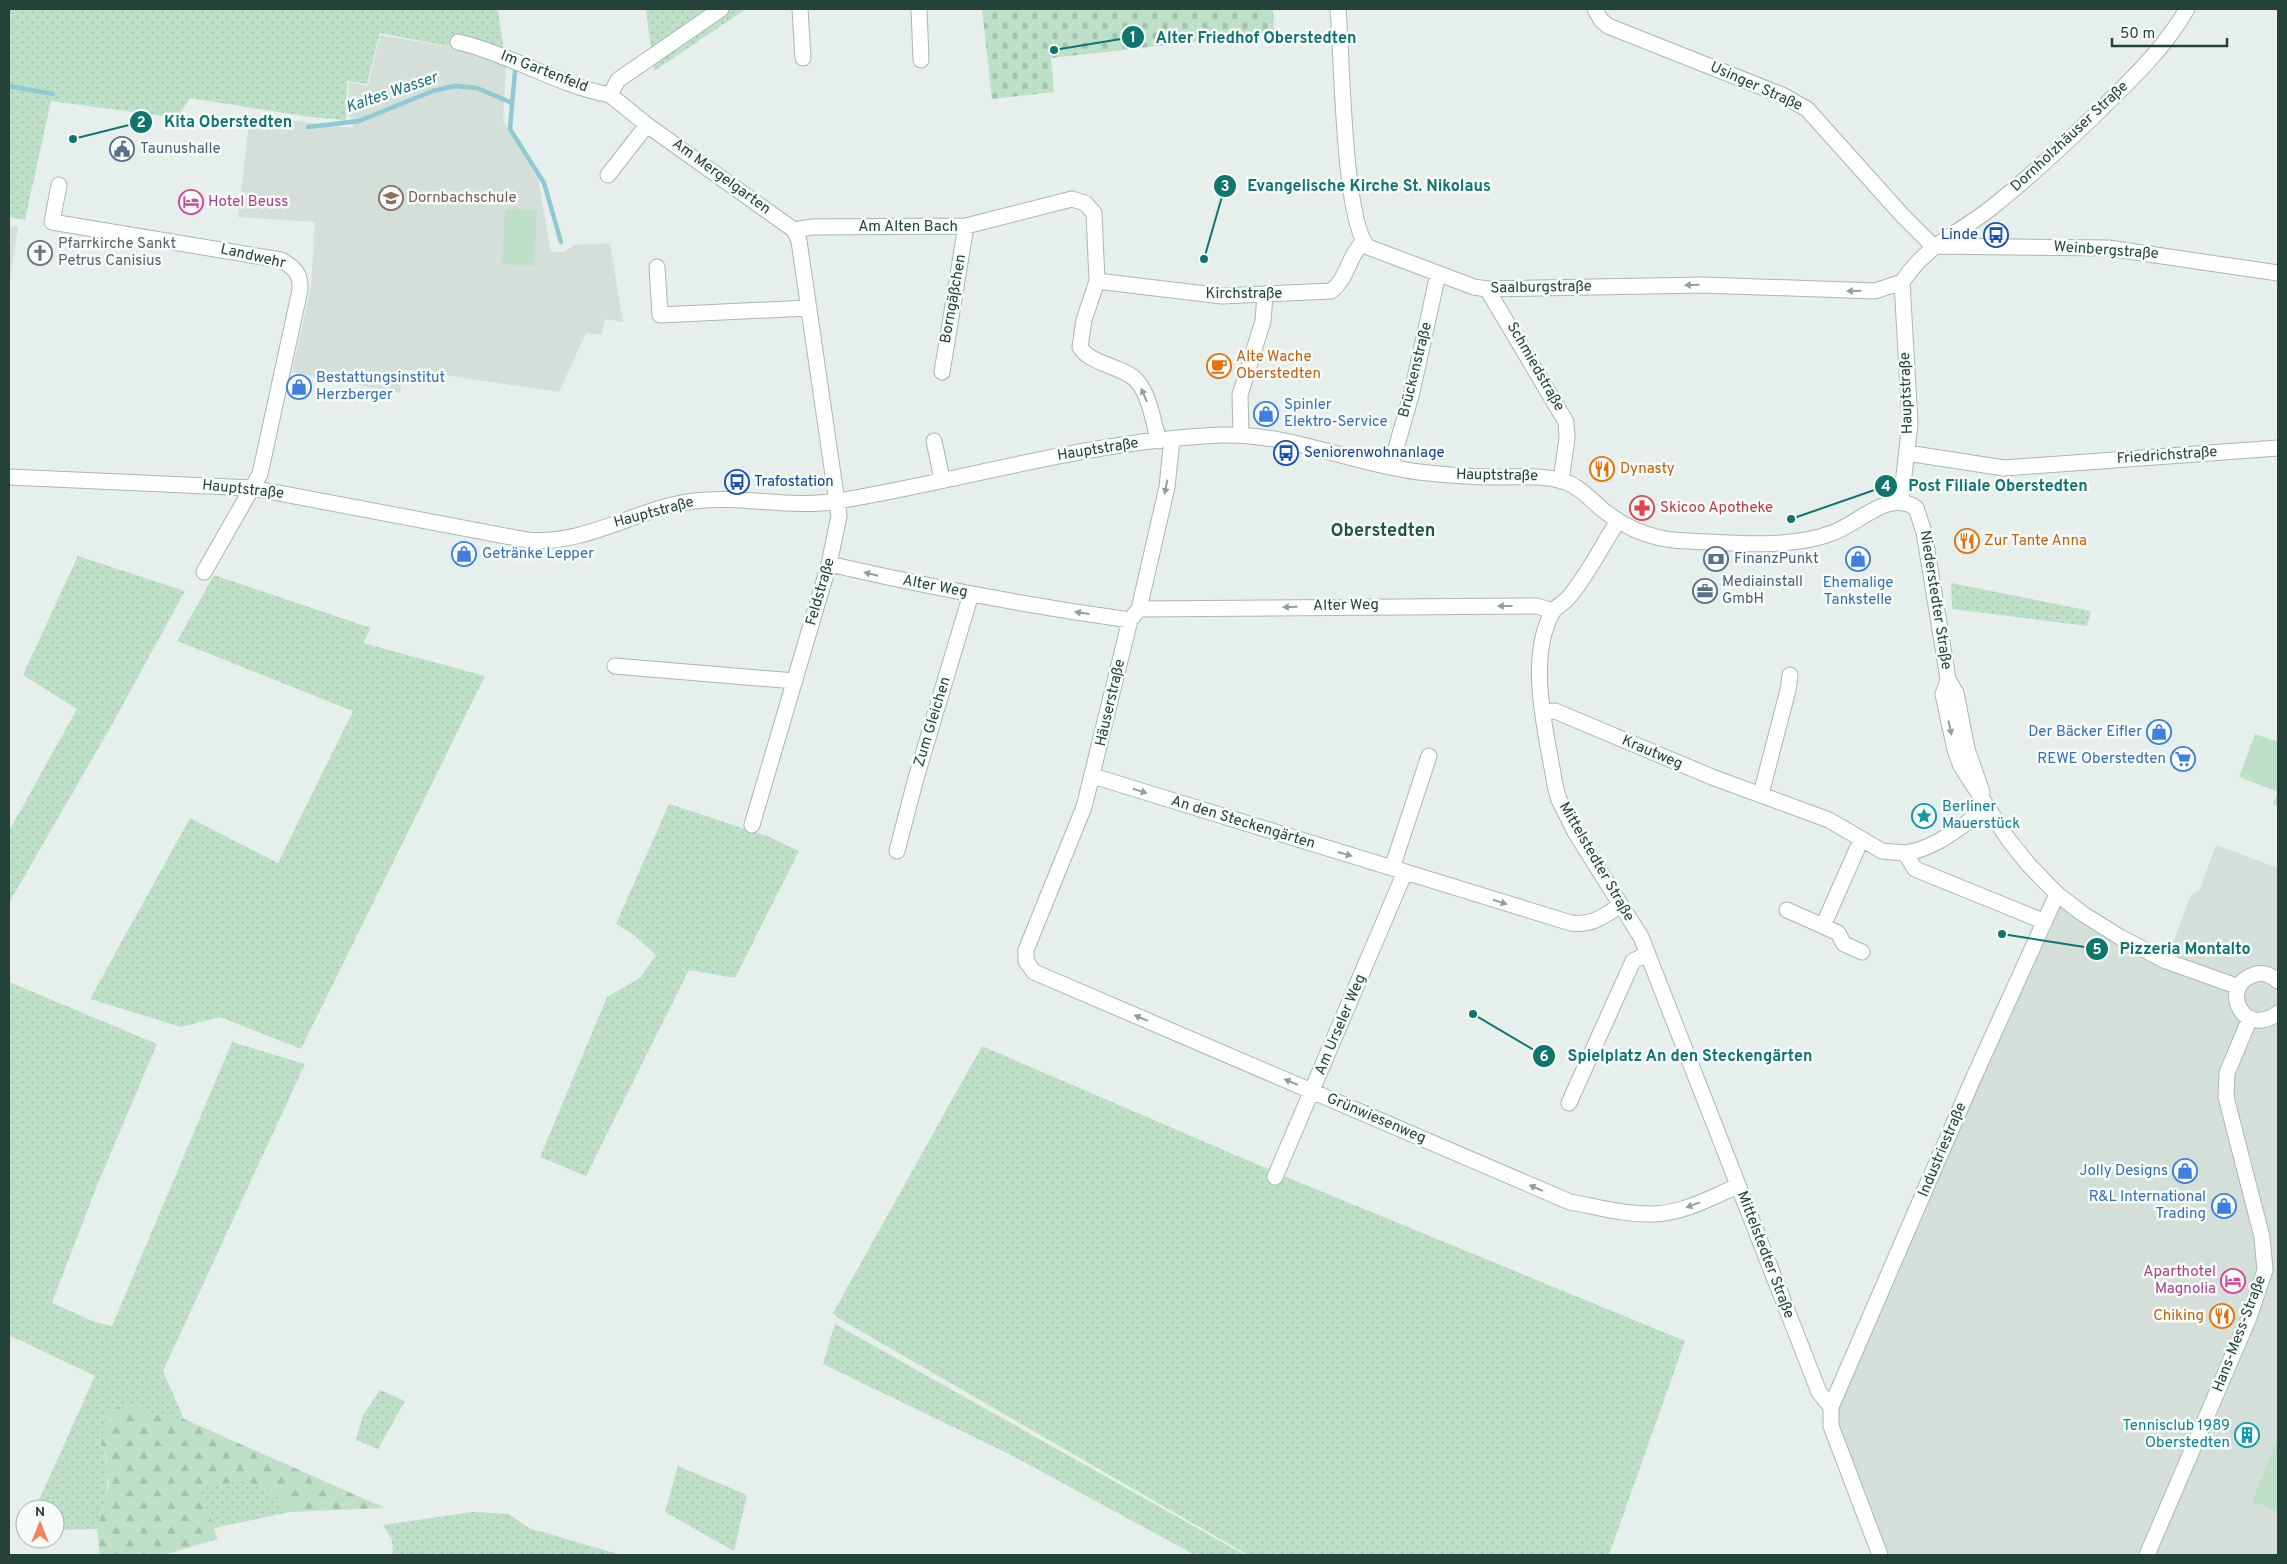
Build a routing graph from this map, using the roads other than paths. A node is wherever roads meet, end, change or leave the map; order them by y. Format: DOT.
graph roads {
  1 [pos="721,9"];
  2 [pos="800,9"];
  3 [pos="919,9"];
  4 [pos="1338,9"];
  5 [pos="1595,9"];
  6 [pos="2184,10"];
  7 [pos="458,42"];
  8 [pos="802,58"];
  9 [pos="921,60"];
  10 [pos="610,95"];
  11 [pos="647,125"];
  12 [pos="608,175"];
  13 [pos="58,185"];
  14 [pos="966,226"];
  15 [pos="794,230"];
  16 [pos="1363,242"];
  17 [pos="1933,246"];
  18 [pos="657,266"];
  19 [pos="1438,274"];
  20 [pos="2278,274"];
  21 [pos="1096,281"];
  22 [pos="1902,282"];
  23 [pos="1488,289"];
  24 [pos="1265,295"];
  25 [pos="809,308"];
  26 [pos="942,372"];
  27 [pos="1241,435"];
  28 [pos="1165,440"];
  29 [pos="934,441"];
  30 [pos="2278,448"];
  31 [pos="1907,453"];
  32 [pos="1391,466"];
  33 [pos="9,477"];
  34 [pos="942,480"];
  35 [pos="1561,481"];
  36 [pos="252,488"];
  37 [pos="837,501"];
  38 [pos="1901,501"];
  39 [pos="1618,521"];
  40 [pos="829,564"];
  41 [pos="204,572"];
  42 [pos="970,594"];
  43 [pos="1553,611"];
  44 [pos="1134,614"];
  45 [pos="615,666"];
  46 [pos="1790,675"];
  47 [pos="795,681"];
  48 [pos="1544,712"];
  49 [pos="1429,756"];
  50 [pos="1093,776"];
  51 [pos="1761,794"];
  52 [pos="1988,808"];
  53 [pos="752,825"];
  54 [pos="1861,840"];
  55 [pos="897,851"];
  56 [pos="1905,853"];
  57 [pos="1399,870"];
  58 [pos="2058,894"];
  59 [pos="1621,905"];
  60 [pos="1787,910"];
  61 [pos="2043,921"];
  62 [pos="1823,926"];
  63 [pos="1862,952"];
  64 [pos="1647,954"];
  65 [pos="1026,962"];
  66 [pos="2278,981"];
  67 [pos="2239,987"];
  68 [pos="2278,1013"];
  69 [pos="2250,1018"];
  70 [pos="1312,1091"];
  71 [pos="1569,1103"];
  72 [pos="1275,1177"];
  73 [pos="1738,1186"];
  74 [pos="1831,1407"];
  75 [pos="1880,1555"];
  76 [pos="2148,1555"];
  1 -- 10 [label="street"];
  2 -- 8 [label="street"];
  3 -- 9 [label="street"];
  4 -- 16 [label="street"];
  5 -- 17 [label="street, Usinger Straße"];
  6 -- 17 [label="street, Dornholzhäuser Straße"];
  7 -- 10 [label="street, Im Gartenfeld"];
  10 -- 11 [label="street, Am Mergelgarten"];
  11 -- 12 [label="street"];
  11 -- 15 [label="street, Am Mergelgarten"];
  13 -- 36 [label="street, Landwehr"];
  14 -- 15 [label="street, Am Alten Bach"];
  14 -- 21 [label="street, Am Alten Bach"];
  14 -- 26 [label="street, Borngäßchen"];
  15 -- 25 [label="street"];
  16 -- 19 [label="street, Saalburgstraße"];
  16 -- 24 [label="street, Kirchstraße"];
  17 -- 20 [label="street, Weinbergstraße"];
  17 -- 22 [label="street"];
  18 -- 25 [label="street"];
  19 -- 23 [label="street, Saalburgstraße"];
  19 -- 32 [label="street, Brückenstraße"];
  21 -- 24 [label="street, Kirchstraße"];
  28 -- 21 [label="street, one-way"];
  22 -- 23 [label="street, Saalburgstraße, one-way"];
  22 -- 31 [label="street, Hauptstraße"];
  23 -- 35 [label="street, Schmiedstraße"];
  24 -- 27 [label="street"];
  25 -- 37 [label="street"];
  27 -- 28 [label="street, Hauptstraße"];
  27 -- 32 [label="street, Hauptstraße"];
  28 -- 34 [label="street, Hauptstraße"];
  28 -- 44 [label="street, Häuserstraße, one-way"];
  29 -- 34 [label="street"];
  30 -- 31 [label="street, Friedrichstraße"];
  31 -- 38 [label="street, Hauptstraße"];
  32 -- 35 [label="street, Hauptstraße"];
  33 -- 36 [label="street, Hauptstraße"];
  34 -- 37 [label="street, Hauptstraße"];
  35 -- 39 [label="street, Hauptstraße"];
  36 -- 37 [label="street, Hauptstraße"];
  36 -- 41 [label="street"];
  37 -- 40 [label="street, Feldstraße"];
  38 -- 39 [label="street, Hauptstraße"];
  38 -- 52 [label="street, Niederstedter Straße"];
  39 -- 43 [label="street, Mittelstedter Straße"];
  42 -- 40 [label="street, Alter Weg, one-way"];
  40 -- 47 [label="street, Feldstraße"];
  44 -- 42 [label="street, Alter Weg, one-way"];
  42 -- 55 [label="street, Zum Gleichen"];
  43 -- 44 [label="street, Alter Weg, one-way"];
  43 -- 48 [label="street, Mittelstedter Straße"];
  44 -- 50 [label="street, Häuserstraße"];
  45 -- 47 [label="street"];
  46 -- 51 [label="street"];
  47 -- 53 [label="street, Feldstraße"];
  48 -- 51 [label="street, Krautweg"];
  48 -- 59 [label="street, Mittelstedter Straße"];
  49 -- 57 [label="street"];
  50 -- 57 [label="street, An den Steckengärten, one-way"];
  50 -- 65 [label="street, Häuserstraße"];
  51 -- 54 [label="street, Krautweg"];
  52 -- 56 [label="street, Krautweg"];
  52 -- 58 [label="street, Niederstedter Straße"];
  54 -- 56 [label="street, Krautweg"];
  54 -- 62 [label="street"];
  56 -- 61 [label="street"];
  57 -- 59 [label="street, An den Steckengärten, one-way"];
  57 -- 70 [label="street, Am Urseler Weg"];
  58 -- 61 [label="street, Industriestraße"];
  58 -- 67 [label="street, Niederstedter Straße"];
  59 -- 64 [label="street, Mittelstedter Straße"];
  60 -- 62 [label="street"];
  61 -- 74 [label="street, Industriestraße"];
  62 -- 63 [label="street"];
  64 -- 71 [label="street"];
  64 -- 73 [label="street, Mittelstedter Straße"];
  70 -- 65 [label="street, Grünwiesenweg, one-way"];
  66 -- 67 [label="street"];
  67 -- 69 [label="street"];
  68 -- 69 [label="street"];
  69 -- 76 [label="street, Hans-Mess-Straße"];
  70 -- 72 [label="street, Am Urseler Weg"];
  73 -- 70 [label="street, Grünwiesenweg, one-way"];
  73 -- 74 [label="street, Mittelstedter Straße"];
  74 -- 75 [label="street, Mittelstedter Straße"];
}
